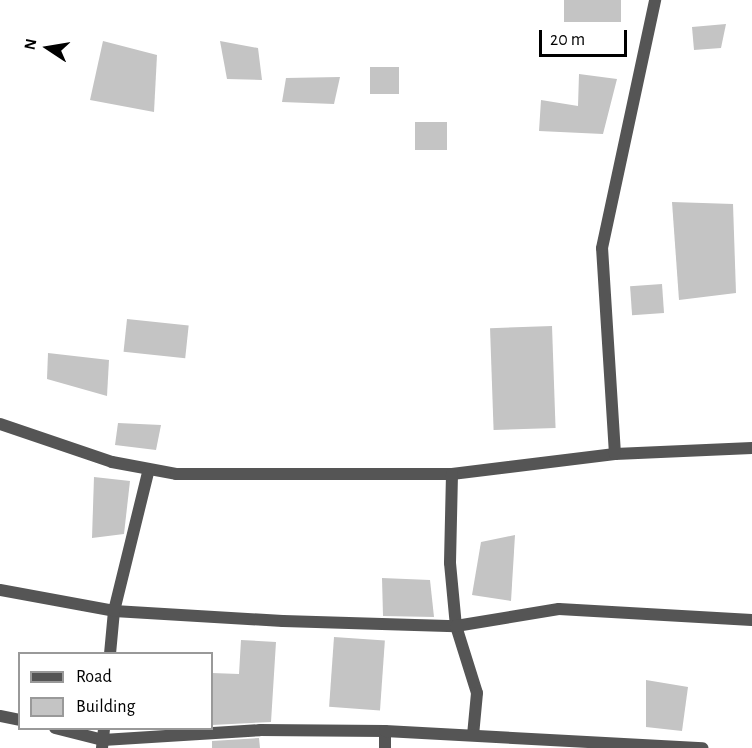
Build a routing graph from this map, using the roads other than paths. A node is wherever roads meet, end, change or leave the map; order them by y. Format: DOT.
graph roads {
  1 [pos="655,0"];
  2 [pos="0,424"];
  3 [pos="752,448"];
  4 [pos="615,454"];
  5 [pos="149,469"];
  6 [pos="452,474"];
  7 [pos="0,590"];
  8 [pos="114,611"];
  9 [pos="752,620"];
  10 [pos="456,626"];
  11 [pos="110,652"];
  12 [pos="0,716"];
  13 [pos="18,720"];
  14 [pos="60,730"];
  15 [pos="385,731"];
  16 [pos="473,735"];
  17 [pos="103,739"];
  18 [pos="526,743"];
  19 [pos="647,746"];
  20 [pos="385,748"];
  21 [pos="703,748"];
  1 -- 4 [label="street"];
  2 -- 5 [label="street"];
  3 -- 4 [label="street"];
  4 -- 6 [label="street"];
  5 -- 6 [label="street"];
  5 -- 8 [label="street"];
  6 -- 10 [label="street"];
  7 -- 8 [label="street"];
  8 -- 10 [label="street"];
  8 -- 11 [label="street"];
  9 -- 10 [label="street"];
  10 -- 16 [label="street"];
  12 -- 13 [label="street"];
  14 -- 17 [label="street"];
  15 -- 16 [label="street"];
  15 -- 17 [label="street"];
  15 -- 20 [label="street"];
  16 -- 18 [label="street"];
  18 -- 19 [label="street"];
  19 -- 21 [label="street"];
}
